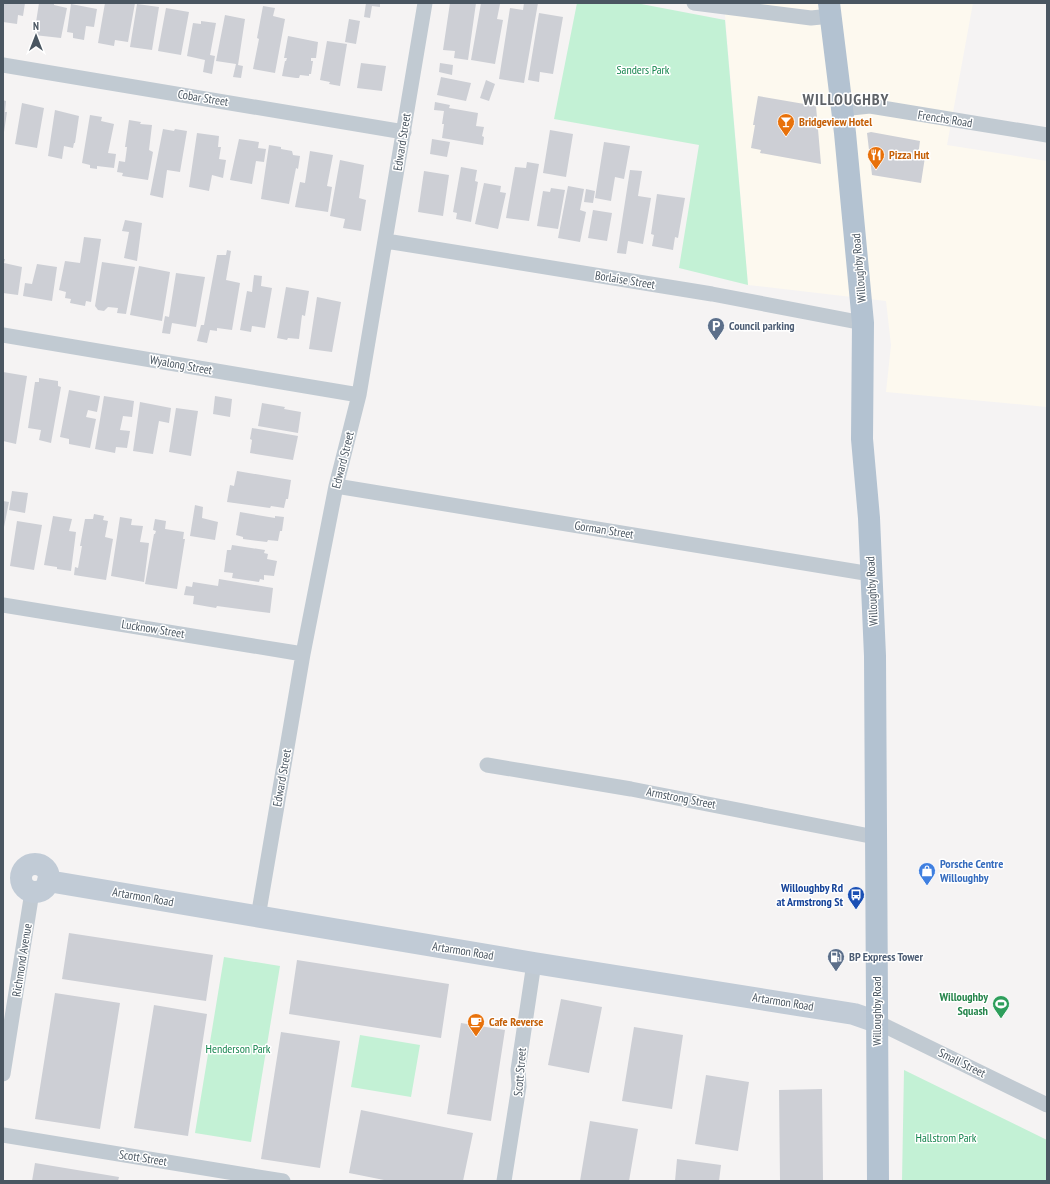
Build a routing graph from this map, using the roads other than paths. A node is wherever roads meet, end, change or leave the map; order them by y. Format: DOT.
graph roads {
  1 [pos="426,3"];
  2 [pos="694,3"];
  3 [pos="830,10"];
  4 [pos="3,65"];
  5 [pos="842,109"];
  6 [pos="404,132"];
  7 [pos="1047,135"];
  8 [pos="386,241"];
  9 [pos="864,323"];
  10 [pos="3,335"];
  11 [pos="359,395"];
  12 [pos="336,486"];
  13 [pos="871,574"];
  14 [pos="3,605"];
  15 [pos="303,654"];
  16 [pos="487,765"];
  17 [pos="875,837"];
  18 [pos="26,881"];
  19 [pos="258,917"];
  20 [pos="534,963"];
  21 [pos="877,1022"];
  22 [pos="3,1074"];
  23 [pos="1047,1105"];
  24 [pos="3,1135"];
  25 [pos="283,1181"];
  26 [pos="504,1181"];
  27 [pos="878,1181"];
  1 -- 6 [label="street, Edward Street"];
  2 -- 3 [label="street"];
  3 -- 5 [label="main road, Willoughby Road"];
  4 -- 6 [label="street, Cobar Street"];
  5 -- 7 [label="street, Frenchs Road"];
  5 -- 9 [label="main road, Willoughby Road"];
  6 -- 8 [label="street, Edward Street"];
  8 -- 9 [label="street, Borlaise Street"];
  8 -- 11 [label="street, Edward Street"];
  9 -- 13 [label="main road, Willoughby Road"];
  10 -- 11 [label="street, Wyalong Street"];
  11 -- 12 [label="street, Edward Street"];
  12 -- 13 [label="street, Gorman Street"];
  12 -- 15 [label="street, Edward Street"];
  13 -- 17 [label="main road, Willoughby Road"];
  14 -- 15 [label="street, Lucknow Street"];
  15 -- 19 [label="street, Edward Street"];
  16 -- 17 [label="street, Armstrong Street"];
  17 -- 21 [label="main road, Willoughby Road"];
  18 -- 19 [label="street, Artarmon Road"];
  18 -- 22 [label="street, Richmond Avenue"];
  19 -- 20 [label="street, Artarmon Road"];
  20 -- 21 [label="street, Artarmon Road"];
  20 -- 26 [label="street, Scott Street"];
  21 -- 23 [label="street, Small Street"];
  21 -- 27 [label="main road, Willoughby Road"];
  24 -- 25 [label="street, Scott Street"];
}
